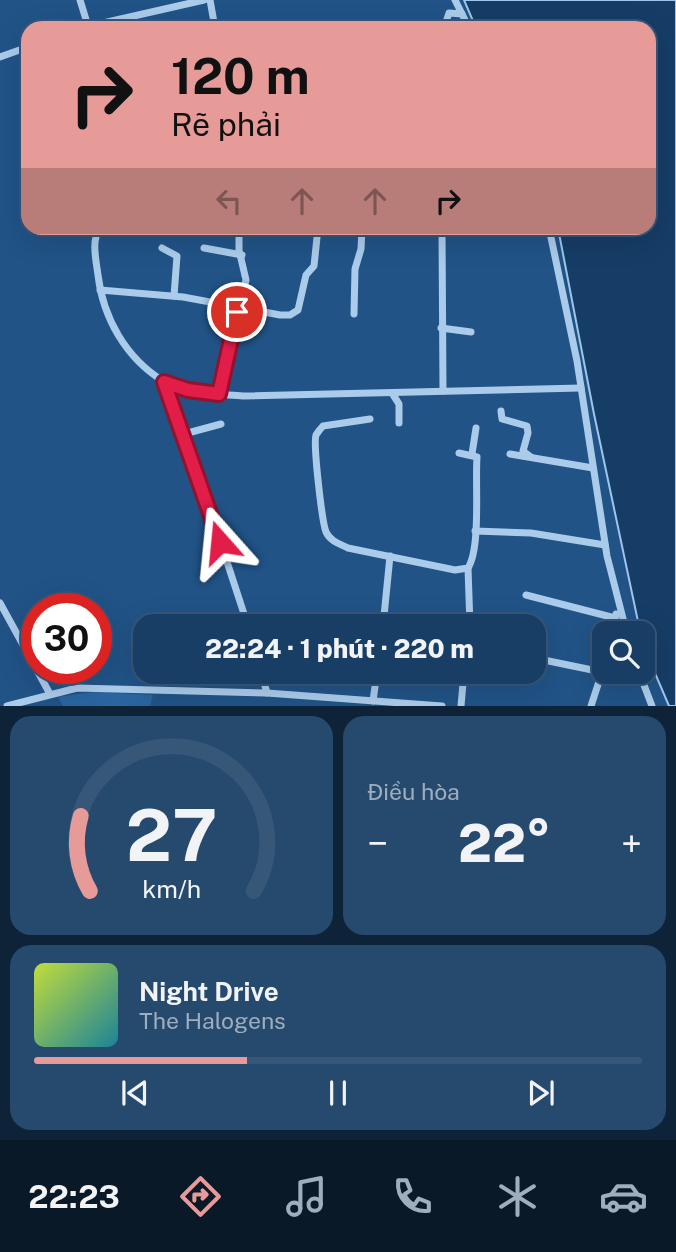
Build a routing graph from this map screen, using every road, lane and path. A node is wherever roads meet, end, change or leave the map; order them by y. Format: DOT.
graph roads {
  1 [pos="80,0"];
  2 [pos="204,0"];
  3 [pos="210,0"];
  4 [pos="455,0"];
  5 [pos="462,14"];
  6 [pos="84,21"];
  7 [pos="111,21"];
  8 [pos="214,21"];
  9 [pos="446,21"];
  10 [pos="466,21"];
  11 [pos="21,50"];
  12 [pos="0,57"];
  13 [pos="98,235"];
  14 [pos="240,235"];
  15 [pos="317,235"];
  16 [pos="362,235"];
  17 [pos="442,235"];
  18 [pos="550,235"];
  19 [pos="162,248"];
  20 [pos="204,248"];
  21 [pos="242,255"];
  22 [pos="100,290"];
  23 [pos="174,296"];
  24 [pos="241,307"];
  25 [pos="354,314"];
  26 [pos="441,328"];
  27 [pos="471,332"];
  28 [pos="164,382"];
  29 [pos="581,388"];
  30 [pos="443,391"];
  31 [pos="392,393"];
  32 [pos="219,394"];
  33 [pos="500,411"];
  34 [pos="370,419"];
  35 [pos="399,423"];
  36 [pos="220,424"];
  37 [pos="476,428"];
  38 [pos="184,434"];
  39 [pos="459,453"];
  40 [pos="472,454"];
  41 [pos="510,454"];
  42 [pos="532,458"];
  43 [pos="593,468"];
  44 [pos="475,531"];
  45 [pos="605,545"];
  46 [pos="390,556"];
  47 [pos="468,568"];
  48 [pos="526,595"];
  49 [pos="0,603"];
  50 [pos="618,605"];
  51 [pos="244,614"];
  52 [pos="384,614"];
  53 [pos="470,614"];
  54 [pos="615,618"];
  55 [pos="614,621"];
  56 [pos="623,621"];
  57 [pos="546,660"];
  58 [pos="592,667"];
  59 [pos="264,684"];
  60 [pos="375,684"];
  61 [pos="463,684"];
  62 [pos="598,684"];
  63 [pos="644,684"];
  64 [pos="267,693"];
  65 [pos="50,694"];
  66 [pos="373,701"];
  67 [pos="7,706"];
  68 [pos="442,706"];
  69 [pos="461,706"];
  70 [pos="591,706"];
  71 [pos="652,706"];
  1 -- 6 [label="street"];
  2 -- 7 [label="street"];
  3 -- 8 [label="street"];
  4 -- 5 [label="street"];
  5 -- 9 [label="street"];
  5 -- 10 [label="street"];
  11 -- 12 [label="street"];
  13 -- 22 [label="street"];
  14 -- 21 [label="street"];
  15 -- 24 [label="street"];
  16 -- 25 [label="street"];
  17 -- 26 [label="street"];
  18 -- 29 [label="street"];
  19 -- 23 [label="street"];
  20 -- 21 [label="street"];
  21 -- 24 [label="street"];
  22 -- 23 [label="street"];
  22 -- 28 [label="street"];
  23 -- 24 [label="street"];
  24 -- 32 [label="street"];
  26 -- 27 [label="street"];
  26 -- 30 [label="street"];
  28 -- 32 [label="street"];
  28 -- 38 [label="street"];
  29 -- 30 [label="street"];
  29 -- 43 [label="street"];
  30 -- 31 [label="street"];
  31 -- 32 [label="street"];
  31 -- 35 [label="street"];
  33 -- 42 [label="street"];
  34 -- 46 [label="street"];
  36 -- 38 [label="street"];
  37 -- 40 [label="street"];
  38 -- 51 [label="street"];
  39 -- 40 [label="street"];
  40 -- 44 [label="street"];
  41 -- 42 [label="street"];
  42 -- 43 [label="street"];
  43 -- 45 [label="street"];
  44 -- 45 [label="street"];
  44 -- 47 [label="street"];
  45 -- 50 [label="street"];
  46 -- 47 [label="street"];
  46 -- 52 [label="street"];
  47 -- 53 [label="street"];
  48 -- 54 [label="street"];
  49 -- 65 [label="street"];
  50 -- 54 [label="street"];
  50 -- 56 [label="street"];
  54 -- 55 [label="street"];
  57 -- 58 [label="street"];
  59 -- 64 [label="street"];
  60 -- 66 [label="street"];
  61 -- 69 [label="street"];
  62 -- 70 [label="street"];
  63 -- 71 [label="street"];
  64 -- 65 [label="street"];
  64 -- 66 [label="street"];
  65 -- 67 [label="street"];
  66 -- 68 [label="street"];
}
